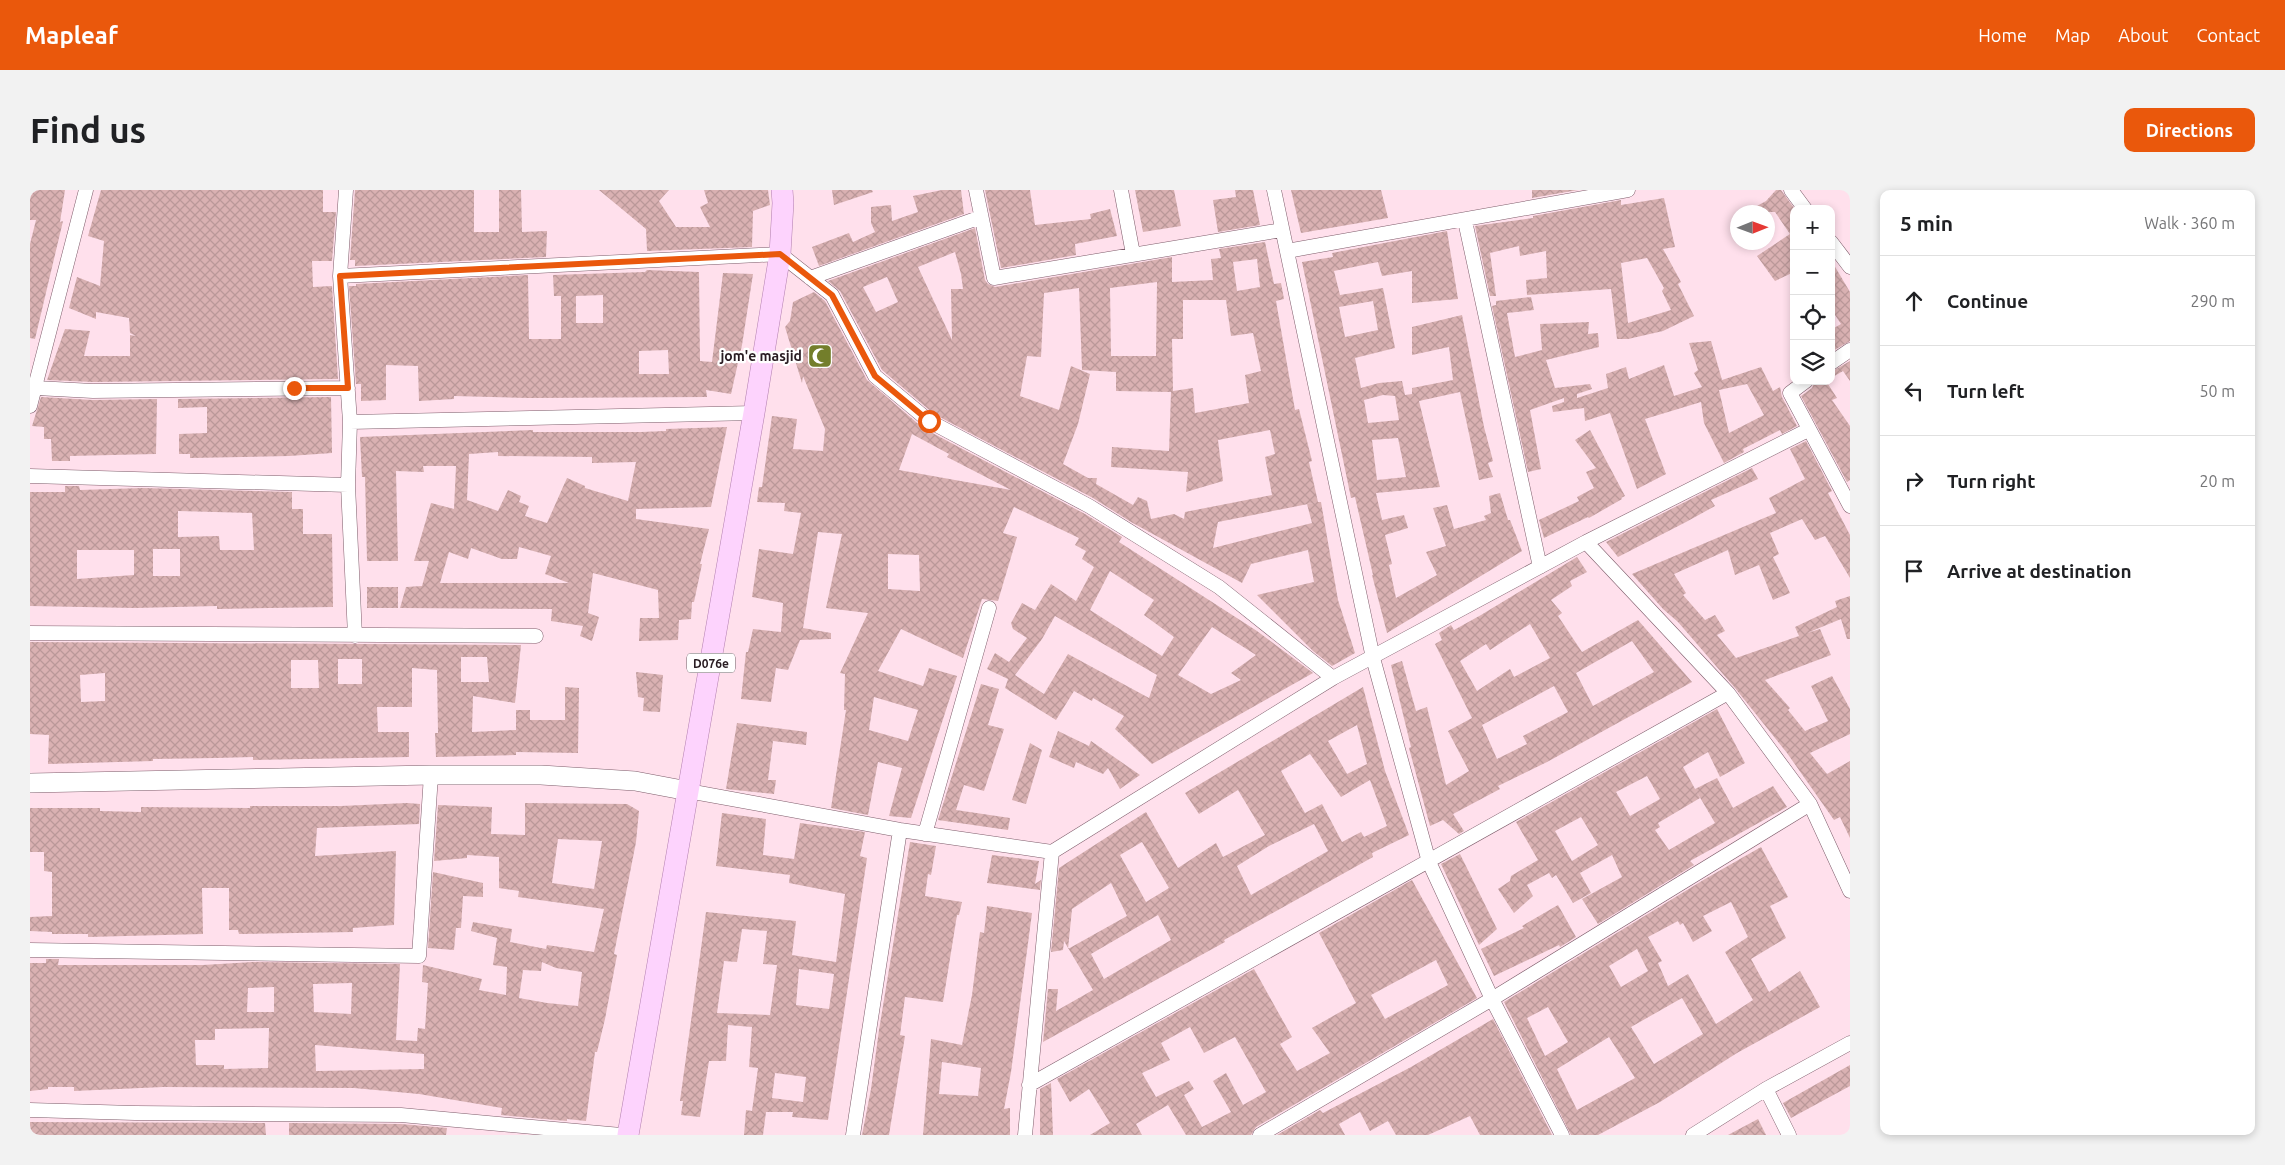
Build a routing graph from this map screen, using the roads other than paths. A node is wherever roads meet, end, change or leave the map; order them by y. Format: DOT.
graph roads {
  1 [pos="86,190"];
  2 [pos="346,190"];
  3 [pos="782,190"];
  4 [pos="976,190"];
  5 [pos="1121,190"];
  6 [pos="1274,190"];
  7 [pos="1628,190"];
  8 [pos="1791,190"];
  9 [pos="1802,205"];
  10 [pos="981,217"];
  11 [pos="1465,221"];
  12 [pos="1282,230"];
  13 [pos="1835,247"];
  14 [pos="1287,251"];
  15 [pos="780,254"];
  16 [pos="1133,254"];
  17 [pos="1850,267"];
  18 [pos="340,276"];
  19 [pos="810,278"];
  20 [pos="1850,350"];
  21 [pos="1835,360"];
  22 [pos="1801,385"];
  23 [pos="36,388"];
  24 [pos="348,388"];
  25 [pos="30,406"];
  26 [pos="754,413"];
  27 [pos="350,422"];
  28 [pos="1808,430"];
  29 [pos="30,476"];
  30 [pos="348,485"];
  31 [pos="1850,506"];
  32 [pos="1586,542"];
  33 [pos="1540,567"];
  34 [pos="989,608"];
  35 [pos="30,633"];
  36 [pos="355,636"];
  37 [pos="536,636"];
  38 [pos="1372,658"];
  39 [pos="1332,678"];
  40 [pos="1728,693"];
  41 [pos="431,775"];
  42 [pos="30,783"];
  43 [pos="688,791"];
  44 [pos="1810,804"];
  45 [pos="900,830"];
  46 [pos="925,834"];
  47 [pos="1052,852"];
  48 [pos="1429,862"];
  49 [pos="1850,891"];
  50 [pos="30,950"];
  51 [pos="1492,999"];
  52 [pos="1850,1043"];
  53 [pos="1028,1084"];
  54 [pos="1766,1089"];
  55 [pos="30,1110"];
  56 [pos="621,1135"];
  57 [pos="628,1135"];
  58 [pos="854,1135"];
  59 [pos="1025,1135"];
  60 [pos="1260,1135"];
  61 [pos="1562,1135"];
  62 [pos="1693,1135"];
  63 [pos="1789,1135"];
  1 -- 23 [label="street"];
  2 -- 18 [label="street"];
  3 -- 15 [label="main road, D076e"];
  4 -- 10 [label="street"];
  5 -- 16 [label="street"];
  6 -- 12 [label="street"];
  7 -- 11 [label="street"];
  8 -- 9 [label="street"];
  10 -- 16 [label="street"];
  10 -- 19 [label="street"];
  11 -- 14 [label="street"];
  11 -- 33 [label="street"];
  12 -- 14 [label="street"];
  12 -- 16 [label="street"];
  13 -- 17 [label="street"];
  14 -- 38 [label="street"];
  15 -- 18 [label="street"];
  15 -- 19 [label="street"];
  15 -- 26 [label="main road, D076e"];
  18 -- 24 [label="street"];
  19 -- 39 [label="street"];
  20 -- 21 [label="street"];
  22 -- 28 [label="street"];
  23 -- 24 [label="street"];
  23 -- 25 [label="street"];
  24 -- 27 [label="street"];
  26 -- 27 [label="street"];
  26 -- 43 [label="main road, D076e"];
  27 -- 30 [label="street"];
  28 -- 31 [label="street"];
  28 -- 32 [label="street"];
  29 -- 30 [label="street"];
  30 -- 36 [label="street"];
  32 -- 33 [label="street"];
  32 -- 40 [label="street"];
  33 -- 38 [label="street"];
  34 -- 46 [label="street"];
  35 -- 36 [label="street"];
  36 -- 37 [label="street"];
  38 -- 39 [label="street"];
  38 -- 48 [label="street"];
  39 -- 47 [label="street"];
  40 -- 44 [label="street"];
  40 -- 48 [label="street"];
  41 -- 42 [label="main road"];
  41 -- 43 [label="main road"];
  41 -- 50 [label="street"];
  43 -- 45 [label="street"];
  43 -- 57 [label="main road, D076e"];
  44 -- 49 [label="street"];
  44 -- 51 [label="street"];
  45 -- 46 [label="street"];
  45 -- 58 [label="street"];
  46 -- 47 [label="street"];
  47 -- 53 [label="street"];
  48 -- 51 [label="street"];
  48 -- 53 [label="street"];
  51 -- 60 [label="street"];
  51 -- 61 [label="street"];
  52 -- 54 [label="street"];
  53 -- 59 [label="street"];
  54 -- 62 [label="street"];
  54 -- 63 [label="street"];
  55 -- 56 [label="street"];
}
